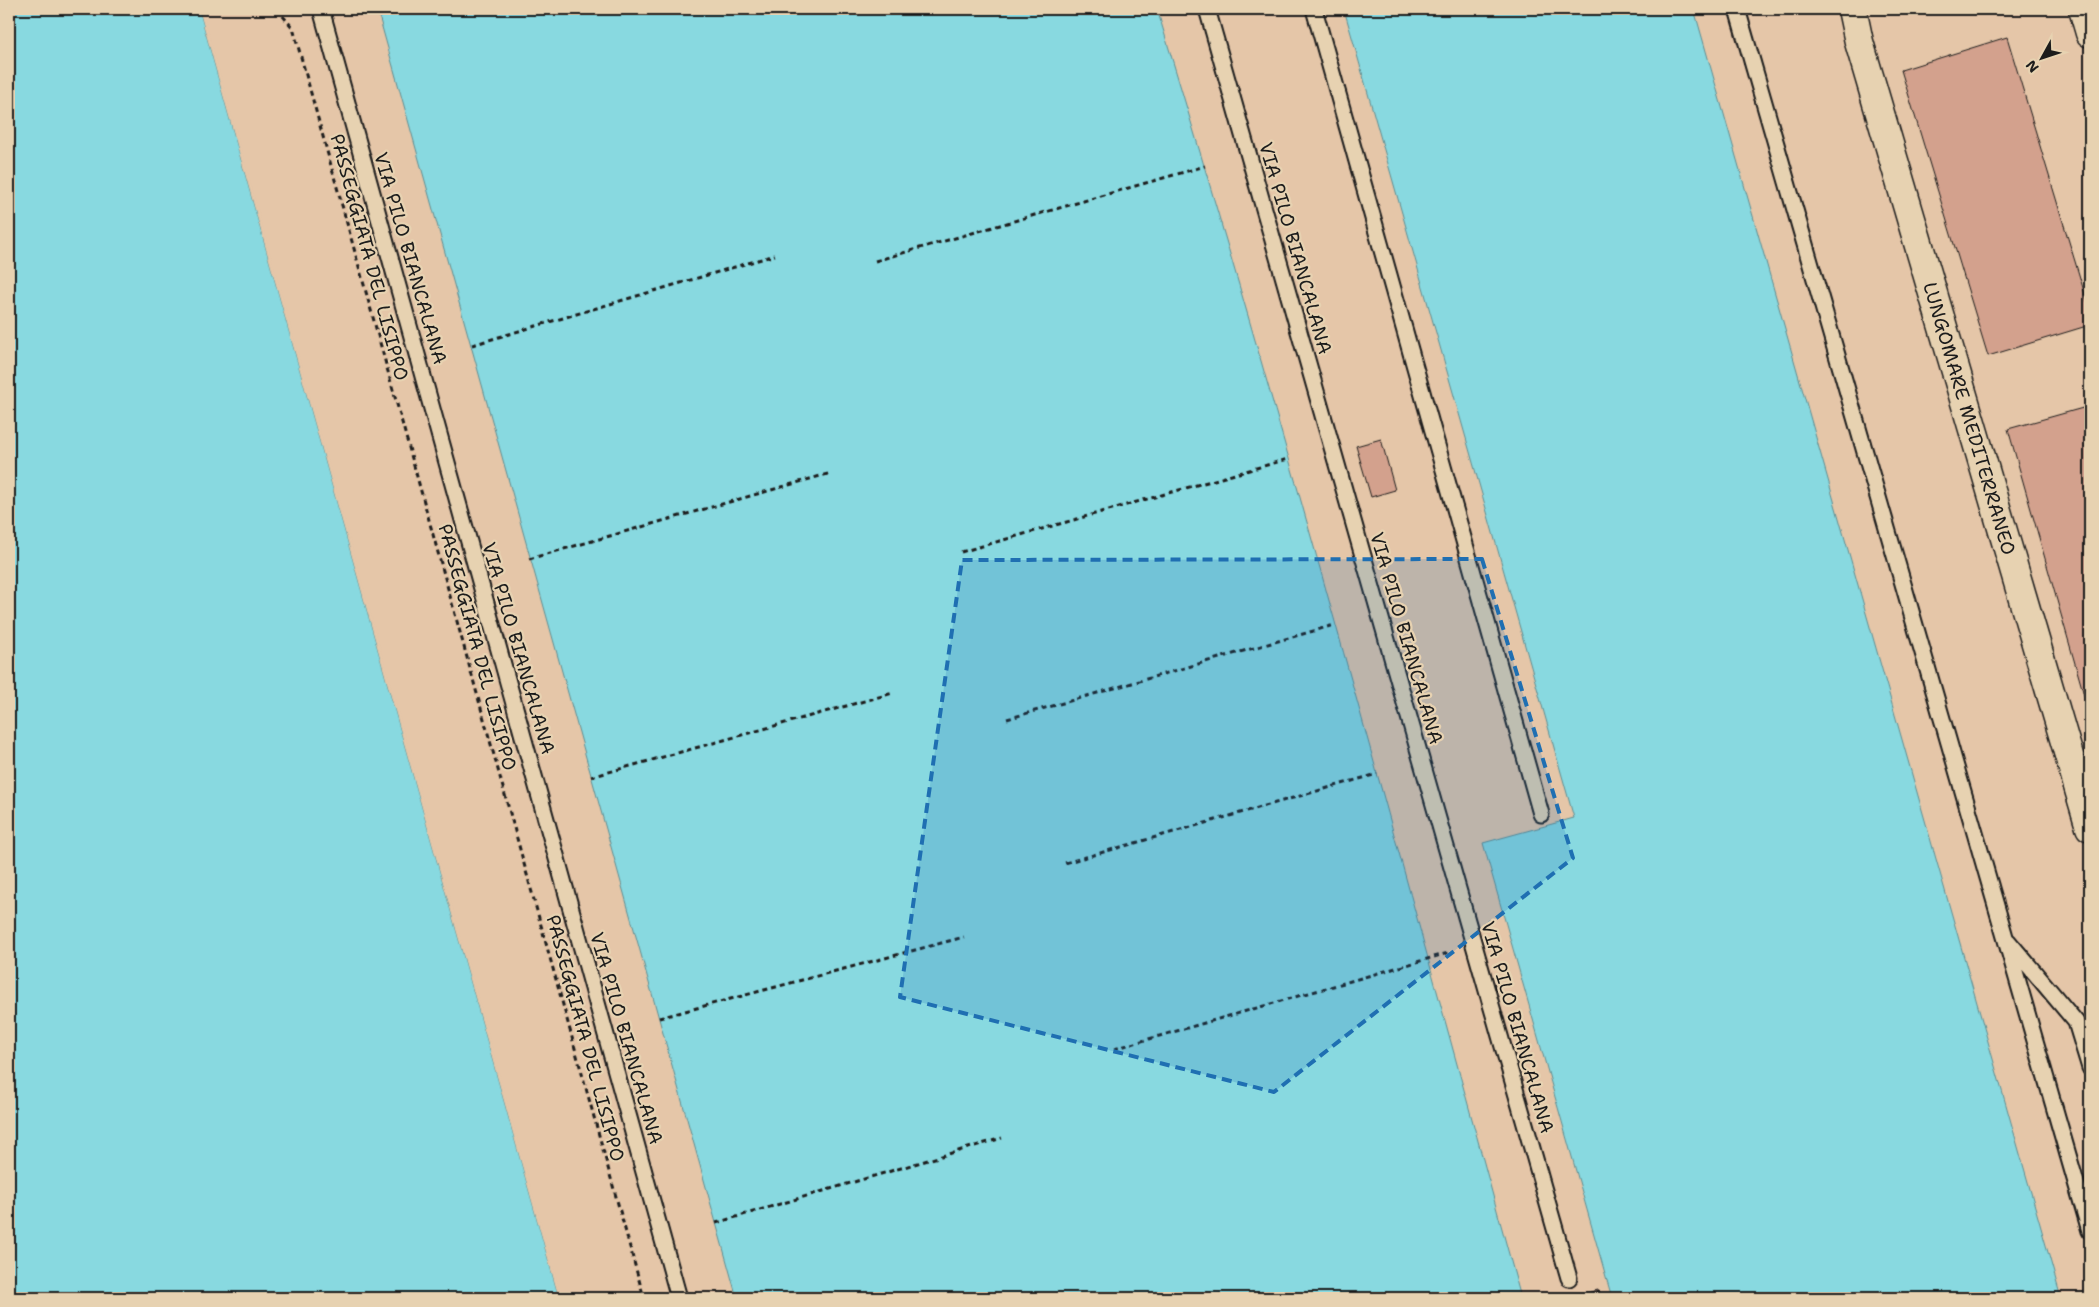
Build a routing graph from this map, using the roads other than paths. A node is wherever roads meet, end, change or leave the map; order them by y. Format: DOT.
graph roads {
  1 [pos="321,9"];
  2 [pos="1207,9"];
  3 [pos="1314,9"];
  4 [pos="1737,9"];
  5 [pos="1852,9"];
  6 [pos="2083,9"];
  7 [pos="2090,33"];
  8 [pos="1541,814"];
  9 [pos="2090,827"];
  10 [pos="2004,936"];
  11 [pos="2090,1068"];
  12 [pos="2090,1230"];
  13 [pos="1569,1278"];
  14 [pos="679,1298"];
  1 -- 14 [label="lane, VIA PILO BIANCALANA"];
  2 -- 13 [label="lane, VIA PILO BIANCALANA"];
  3 -- 8 [label="lane"];
  4 -- 10 [label="lane"];
  5 -- 9 [label="street, LUNGOMARE MEDITERRANEO"];
  6 -- 7 [label="street"];
  10 -- 11 [label="lane"];
  10 -- 12 [label="lane"];
}
